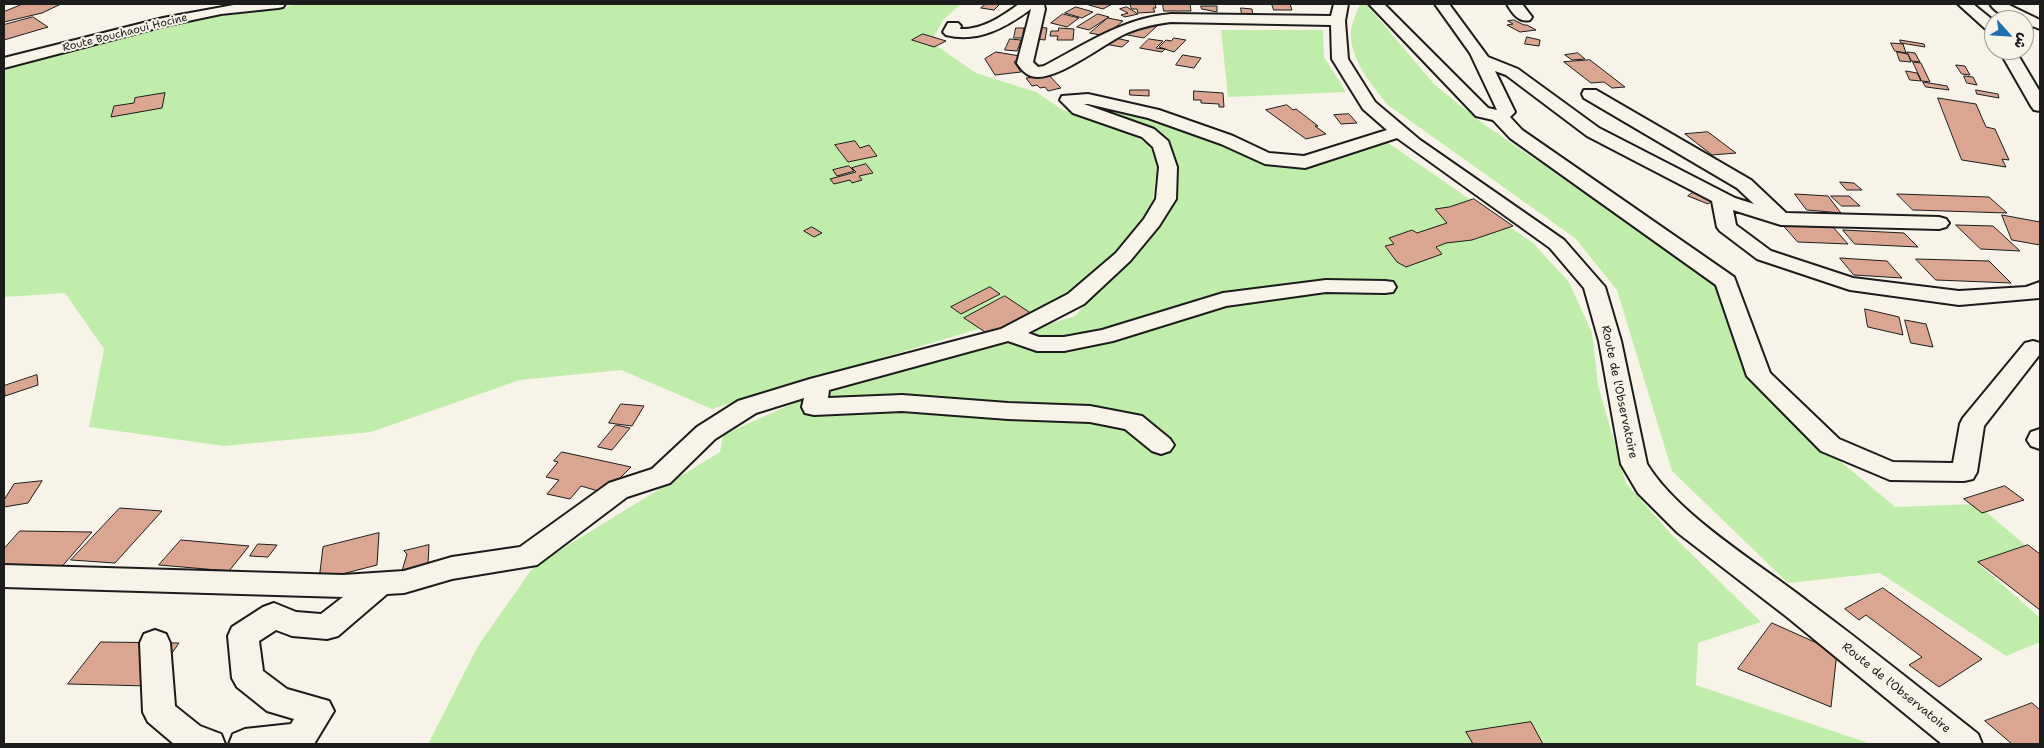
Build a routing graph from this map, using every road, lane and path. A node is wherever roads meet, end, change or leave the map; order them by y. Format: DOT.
graph roads {
  1 [pos="278,4"];
  2 [pos="1028,4"];
  3 [pos="1034,4"];
  4 [pos="1376,4"];
  5 [pos="1442,4"];
  6 [pos="1514,4"];
  7 [pos="1965,4"];
  8 [pos="1997,4"];
  9 [pos="1339,12"];
  10 [pos="1525,17"];
  11 [pos="1984,20"];
  12 [pos="2040,25"];
  13 [pos="953,26"];
  14 [pos="1482,60"];
  15 [pos="2013,60"];
  16 [pos="4,62"];
  17 [pos="1590,94"];
  18 [pos="2040,106"];
  19 [pos="1499,116"];
  20 [pos="1398,132"];
  21 [pos="1721,199"];
  22 [pos="1781,219"];
  23 [pos="1938,223"];
  24 [pos="1385,287"];
  25 [pos="2040,288"];
  26 [pos="1009,334"];
  27 [pos="2033,348"];
  28 [pos="818,386"];
  29 [pos="1161,445"];
  30 [pos="4,576"];
  31 [pos="381,583"];
  32 [pos="155,643"];
  33 [pos="209,744"];
  34 [pos="245,744"];
  35 [pos="1966,744"];
  1 -- 16 [label="street, Route Bouchaoui Hocine"];
  2 -- 13 [label="street"];
  3 -- 9 [label="street"];
  4 -- 19 [label="street"];
  5 -- 14 [label="street"];
  6 -- 10 [label="street"];
  7 -- 11 [label="street"];
  8 -- 12 [label="street"];
  9 -- 20 [label="street, Route de l'Observatoire"];
  14 -- 19 [label="street"];
  14 -- 21 [label="street"];
  15 -- 18 [label="street"];
  17 -- 22 [label="street"];
  19 -- 27 [label="street"];
  20 -- 26 [label="street"];
  20 -- 35 [label="street, Route de l'Observatoire"];
  21 -- 22 [label="street"];
  21 -- 25 [label="street"];
  22 -- 23 [label="street"];
  24 -- 26 [label="street"];
  26 -- 28 [label="street"];
  28 -- 29 [label="street"];
  28 -- 31 [label="street"];
  30 -- 31 [label="street"];
  31 -- 34 [label="street"];
  32 -- 33 [label="street"];
}
